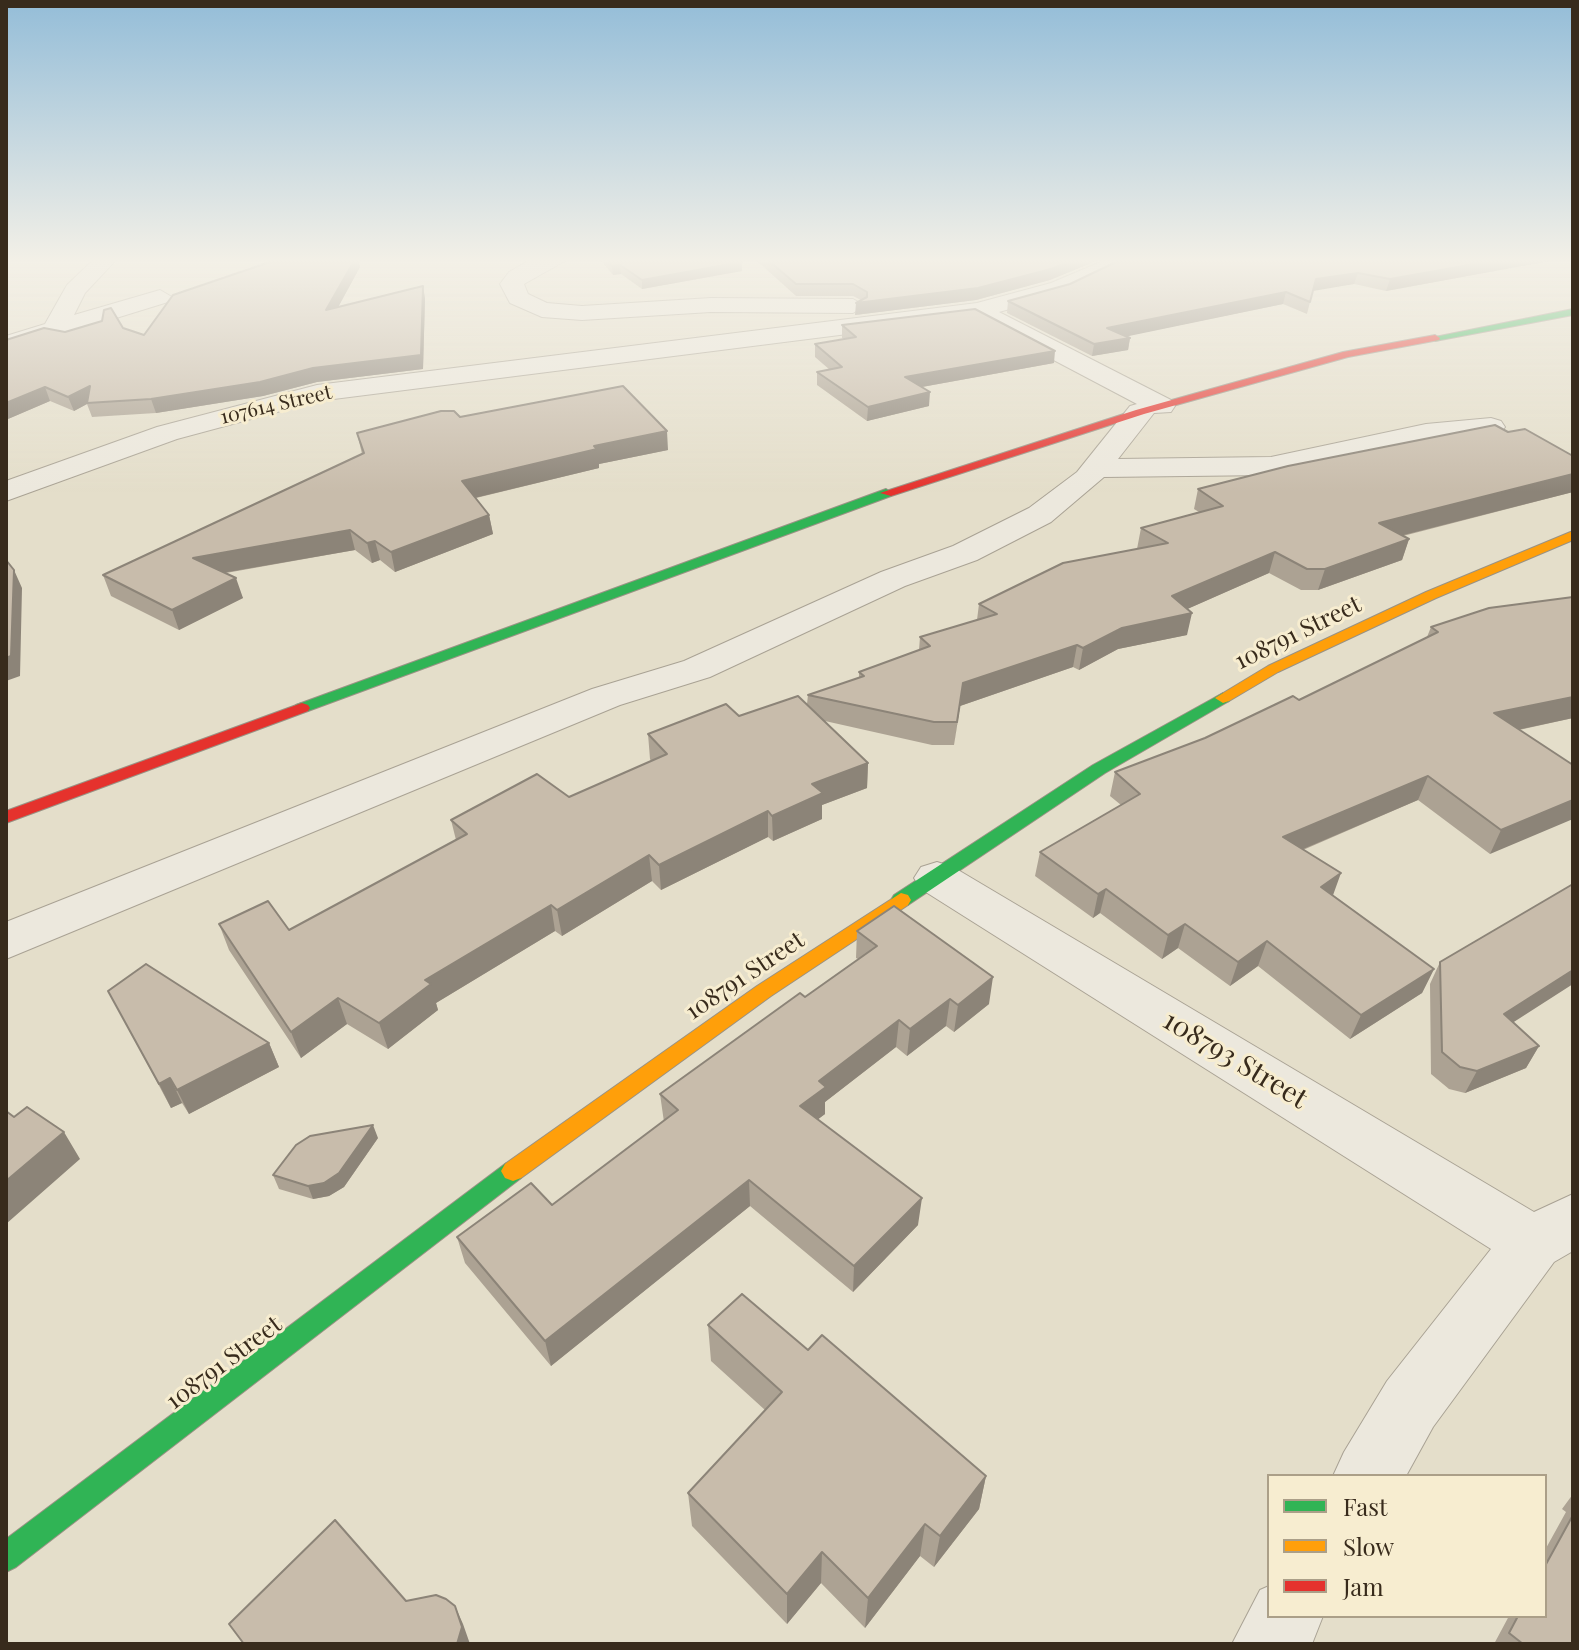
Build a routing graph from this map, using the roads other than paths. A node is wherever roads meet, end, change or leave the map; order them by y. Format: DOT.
graph roads {
  1 [pos="26,338"];
  2 [pos="755,338"];
  3 [pos="1027,338"];
  4 [pos="1433,338"];
  5 [pos="6,344"];
  6 [pos="1150,409"];
  7 [pos="1491,427"];
  8 [pos="1100,468"];
  9 [pos="6,492"];
  10 [pos="1573,535"];
  11 [pos="6,817"];
  12 [pos="937,878"];
  13 [pos="6,941"];
  14 [pos="1553,1231"];
  15 [pos="1369,1474"];
  16 [pos="6,1557"];
  17 [pos="1285,1618"];
  18 [pos="1270,1644"];
  1 -- 5 [label="street"];
  2 -- 9 [label="street, 107614 Street"];
  3 -- 6 [label="street"];
  4 -- 6 [label="main road"];
  6 -- 8 [label="street"];
  6 -- 11 [label="main road"];
  7 -- 8 [label="street"];
  8 -- 13 [label="street"];
  10 -- 12 [label="main road, 108791 Street"];
  12 -- 14 [label="street, 108793 Street"];
  12 -- 16 [label="main road, 108791 Street"];
  14 -- 15 [label="street, 108793 Street"];
  17 -- 18 [label="street"];
}
